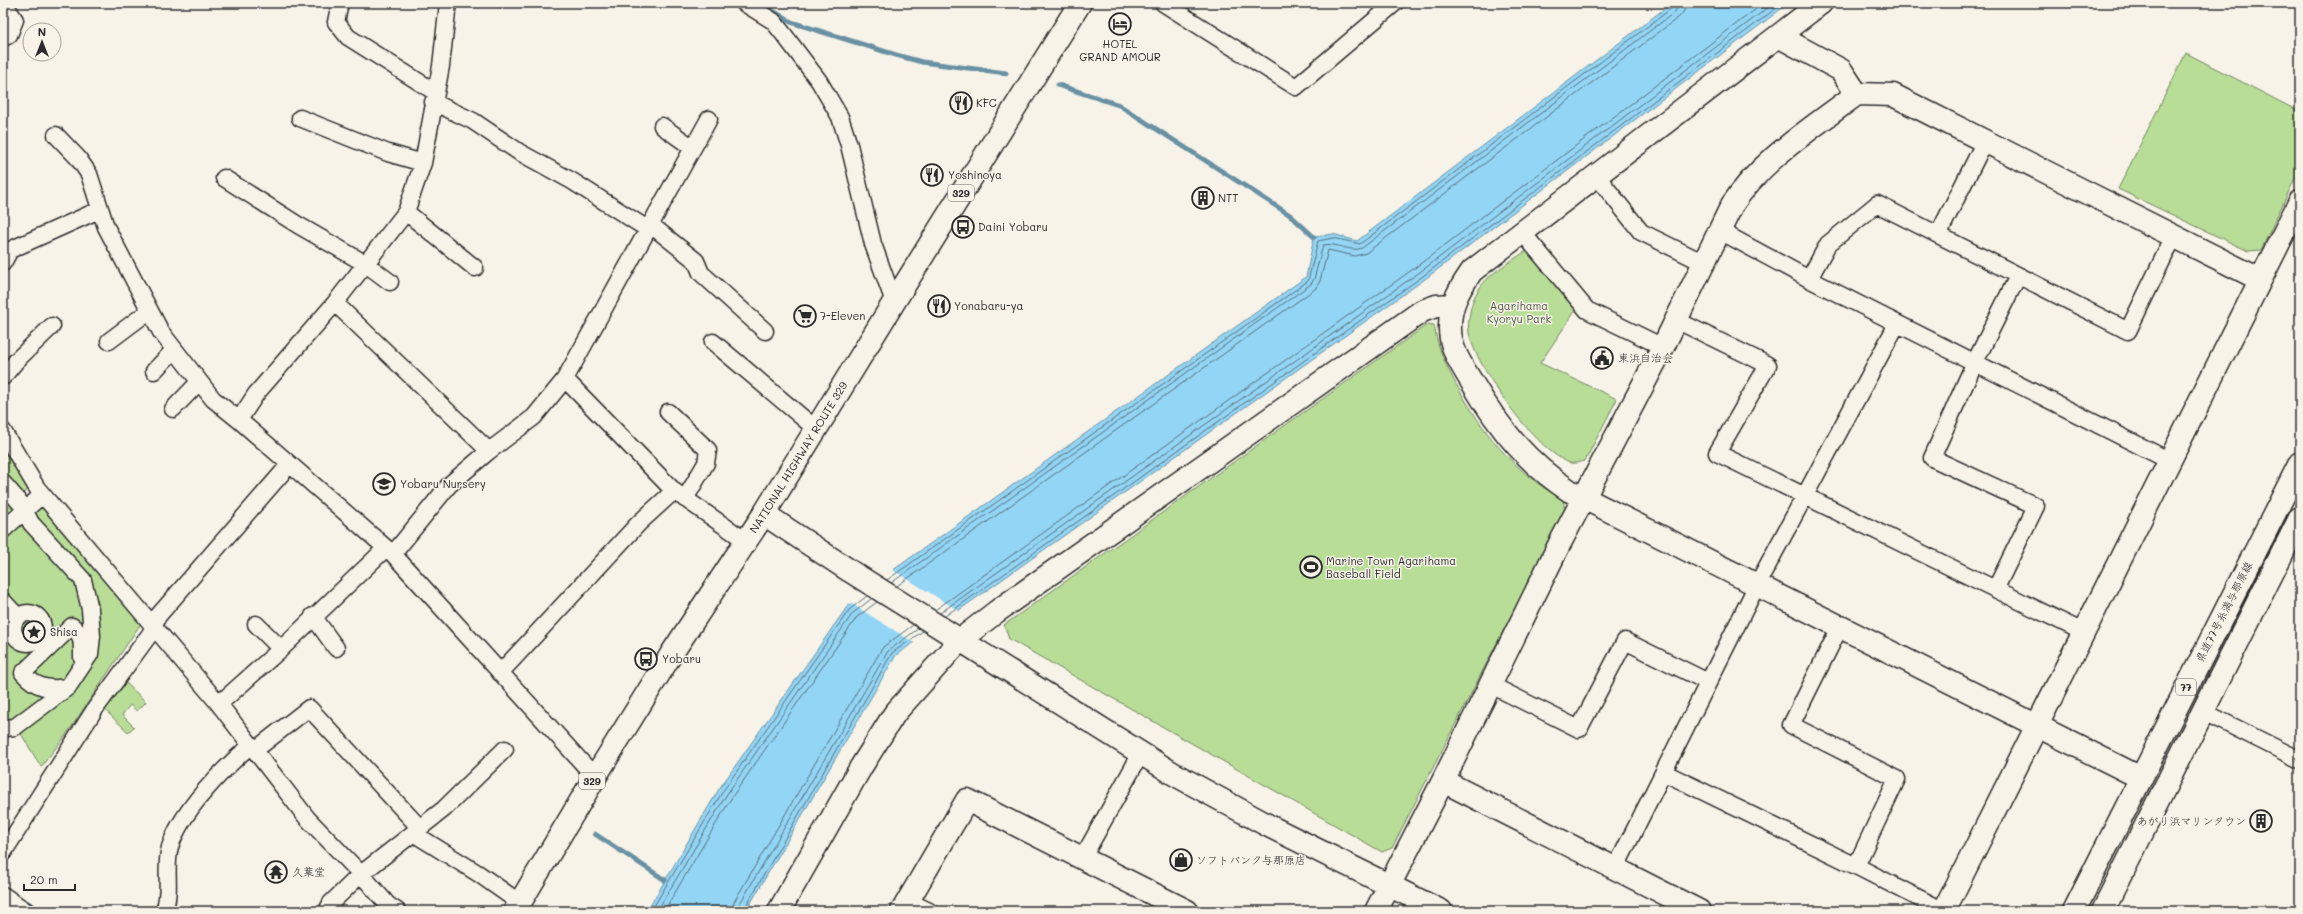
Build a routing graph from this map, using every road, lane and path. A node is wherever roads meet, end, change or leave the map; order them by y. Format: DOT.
graph roads {
  1 [pos="4,3"];
  2 [pos="340,3"];
  3 [pos="448,3"];
  4 [pos="744,3"];
  5 [pos="1080,3"];
  6 [pos="1163,3"];
  7 [pos="1395,3"];
  8 [pos="1821,3"];
  9 [pos="1778,36"];
  10 [pos="3,38"];
  11 [pos="1857,94"];
  12 [pos="434,97"];
  13 [pos="300,118"];
  14 [pos="708,119"];
  15 [pos="662,126"];
  16 [pos="56,135"];
  17 [pos="1985,141"];
  18 [pos="693,148"];
  19 [pos="423,164"];
  20 [pos="1596,175"];
  21 [pos="224,178"];
  22 [pos="2300,201"];
  23 [pos="99,210"];
  24 [pos="406,212"];
  25 [pos="650,227"];
  26 [pos="1720,231"];
  27 [pos="1522,232"];
  28 [pos="1938,235"];
  29 [pos="2174,236"];
  30 [pos="3,263"];
  31 [pos="1704,263"];
  32 [pos="366,264"];
  33 [pos="475,268"];
  34 [pos="2018,276"];
  35 [pos="2259,279"];
  36 [pos="1809,280"];
  37 [pos="390,282"];
  38 [pos="894,302"];
  39 [pos="335,303"];
  40 [pos="1452,305"];
  41 [pos="149,311"];
  42 [pos="1676,320"];
  43 [pos="1896,324"];
  44 [pos="52,326"];
  45 [pos="765,331"];
  46 [pos="109,342"];
  47 [pos="713,342"];
  48 [pos="1663,346"];
  49 [pos="174,350"];
  50 [pos="1974,364"];
  51 [pos="154,371"];
  52 [pos="3,377"];
  53 [pos="565,379"];
  54 [pos="199,382"];
  55 [pos="173,408"];
  56 [pos="668,412"];
  57 [pos="239,420"];
  58 [pos="816,429"];
  59 [pos="3,431"];
  60 [pos="489,451"];
  61 [pos="2170,461"];
  62 [pos="2300,464"];
  63 [pos="289,465"];
  64 [pos="3,483"];
  65 [pos="42,495"];
  66 [pos="679,495"];
  67 [pos="1804,496"];
  68 [pos="1584,498"];
  69 [pos="25,512"];
  70 [pos="764,514"];
  71 [pos="2300,518"];
  72 [pos="3,530"];
  73 [pos="746,542"];
  74 [pos="390,551"];
  75 [pos="102,563"];
  76 [pos="83,580"];
  77 [pos="1757,585"];
  78 [pos="1996,588"];
  79 [pos="3,601"];
  80 [pos="17,616"];
  81 [pos="313,616"];
  82 [pos="256,624"];
  83 [pos="152,626"];
  84 [pos="1840,628"];
  85 [pos="2083,632"];
  86 [pos="960,640"];
  87 [pos="336,648"];
  88 [pos="280,649"];
  89 [pos="500,673"];
  90 [pos="78,674"];
  91 [pos="1708,682"];
  92 [pos="1490,684"];
  93 [pos="68,688"];
  94 [pos="219,704"];
  95 [pos="2204,712"];
  96 [pos="2036,725"];
  97 [pos="3,728"];
  98 [pos="253,748"];
  99 [pos="505,749"];
  100 [pos="1140,754"];
  101 [pos="2300,760"];
  102 [pos="1664,773"];
  103 [pos="595,777"];
  104 [pos="2140,778"];
  105 [pos="1443,781"];
  106 [pos="416,831"];
  107 [pos="3,852"];
  108 [pos="1082,859"];
  109 [pos="1856,866"];
  110 [pos="1615,869"];
  111 [pos="361,874"];
  112 [pos="1389,885"];
  113 [pos="3,895"];
  114 [pos="905,906"];
  115 [pos="517,907"];
  116 [pos="26,911"];
  117 [pos="164,911"];
  118 [pos="327,911"];
  119 [pos="397,911"];
  120 [pos="779,911"];
  121 [pos="929,911"];
  122 [pos="1187,911"];
  123 [pos="1376,911"];
  124 [pos="1441,911"];
  125 [pos="1699,911"];
  126 [pos="1944,911"];
  127 [pos="2074,911"];
  128 [pos="2103,911"];
  1 -- 10 [label="street"];
  2 -- 12 [label="street"];
  3 -- 12 [label="street"];
  4 -- 38 [label="street"];
  5 -- 38 [label="main road, NATIONAL HIGHWAY ROUTE 329 / 329"];
  6 -- 7 [label="street"];
  8 -- 9 [label="main road"];
  9 -- 11 [label="main road"];
  9 -- 20 [label="main road"];
  11 -- 17 [label="main road"];
  11 -- 26 [label="main road"];
  12 -- 19 [label="street"];
  12 -- 25 [label="street"];
  13 -- 19 [label="street"];
  14 -- 18 [label="street"];
  15 -- 18 [label="street"];
  16 -- 23 [label="street"];
  17 -- 28 [label="street"];
  17 -- 29 [label="main road"];
  18 -- 25 [label="street"];
  19 -- 24 [label="street"];
  20 -- 27 [label="main road"];
  20 -- 31 [label="street"];
  21 -- 32 [label="street"];
  22 -- 35 [label="main road"];
  23 -- 30 [label="street"];
  23 -- 41 [label="street"];
  24 -- 32 [label="street"];
  24 -- 33 [label="street"];
  25 -- 45 [label="street"];
  25 -- 53 [label="street"];
  26 -- 31 [label="main road"];
  26 -- 36 [label="street"];
  27 -- 40 [label="main road"];
  27 -- 48 [label="street"];
  28 -- 34 [label="street"];
  28 -- 36 [label="street"];
  29 -- 34 [label="street"];
  29 -- 35 [label="main road"];
  31 -- 42 [label="main road"];
  32 -- 37 [label="street"];
  32 -- 39 [label="street"];
  34 -- 50 [label="street"];
  35 -- 61 [label="main road"];
  36 -- 43 [label="street"];
  38 -- 58 [label="main road, NATIONAL HIGHWAY ROUTE 329 / 329"];
  39 -- 57 [label="street"];
  39 -- 60 [label="street"];
  40 -- 68 [label="main road"];
  40 -- 86 [label="main road"];
  41 -- 46 [label="street"];
  41 -- 49 [label="street"];
  42 -- 48 [label="main road"];
  42 -- 67 [label="street"];
  43 -- 50 [label="street"];
  43 -- 67 [label="street"];
  44 -- 52 [label="street"];
  47 -- 58 [label="street"];
  48 -- 68 [label="main road"];
  49 -- 51 [label="street"];
  49 -- 54 [label="street"];
  50 -- 61 [label="street"];
  50 -- 78 [label="street"];
  53 -- 60 [label="street"];
  53 -- 66 [label="street"];
  54 -- 55 [label="street"];
  54 -- 57 [label="street"];
  56 -- 66 [label="street"];
  57 -- 63 [label="street"];
  58 -- 70 [label="main road, NATIONAL HIGHWAY ROUTE 329 / 329"];
  59 -- 65 [label="street"];
  60 -- 74 [label="street"];
  61 -- 85 [label="main road"];
  62 -- 104 [label="main road, 県道77号糸満与那原線 / 77"];
  63 -- 74 [label="street"];
  63 -- 83 [label="street"];
  64 -- 69 [label="street"];
  65 -- 69 [label="street"];
  65 -- 75 [label="street"];
  66 -- 73 [label="street"];
  66 -- 89 [label="street"];
  67 -- 77 [label="street"];
  67 -- 78 [label="street"];
  68 -- 77 [label="main road"];
  68 -- 92 [label="main road"];
  69 -- 72 [label="street"];
  69 -- 76 [label="street"];
  70 -- 73 [label="main road, NATIONAL HIGHWAY ROUTE 329 / 329"];
  70 -- 86 [label="main road"];
  71 -- 95 [label="main road, 77"];
  73 -- 103 [label="main road, NATIONAL HIGHWAY ROUTE 329 / 329"];
  74 -- 81 [label="street"];
  74 -- 89 [label="street"];
  75 -- 76 [label="street"];
  75 -- 83 [label="street"];
  76 -- 90 [label="street"];
  77 -- 84 [label="main road"];
  77 -- 91 [label="street"];
  78 -- 85 [label="street"];
  79 -- 80 [label="street"];
  81 -- 87 [label="street"];
  81 -- 88 [label="street"];
  82 -- 88 [label="street"];
  83 -- 94 [label="street"];
  83 -- 107 [label="street"];
  84 -- 96 [label="main road"];
  84 -- 109 [label="street"];
  85 -- 96 [label="main road"];
  86 -- 100 [label="main road"];
  86 -- 120 [label="main road"];
  88 -- 94 [label="street"];
  89 -- 103 [label="street"];
  90 -- 93 [label="street"];
  90 -- 93 [label="street"];
  91 -- 92 [label="street"];
  91 -- 102 [label="street"];
  92 -- 105 [label="main road"];
  93 -- 97 [label="street"];
  94 -- 98 [label="street"];
  95 -- 101 [label="street"];
  95 -- 128 [label="main road, 77"];
  96 -- 104 [label="main road"];
  96 -- 126 [label="main road"];
  98 -- 106 [label="street"];
  98 -- 111 [label="street"];
  98 -- 117 [label="street"];
  99 -- 106 [label="street"];
  100 -- 108 [label="street"];
  100 -- 112 [label="main road"];
  102 -- 109 [label="street"];
  102 -- 110 [label="street"];
  103 -- 115 [label="main road, NATIONAL HIGHWAY ROUTE 329 / 329"];
  104 -- 127 [label="main road, 県道77号糸満与那原線 / 77"];
  105 -- 110 [label="main road"];
  105 -- 112 [label="main road"];
  106 -- 111 [label="street"];
  106 -- 115 [label="street"];
  108 -- 114 [label="main road"];
  108 -- 122 [label="main road"];
  109 -- 126 [label="street"];
  110 -- 125 [label="main road"];
  111 -- 118 [label="street"];
  111 -- 119 [label="street"];
  112 -- 123 [label="main road"];
  112 -- 124 [label="main road"];
  113 -- 116 [label="street"];
  114 -- 121 [label="street"];
}
